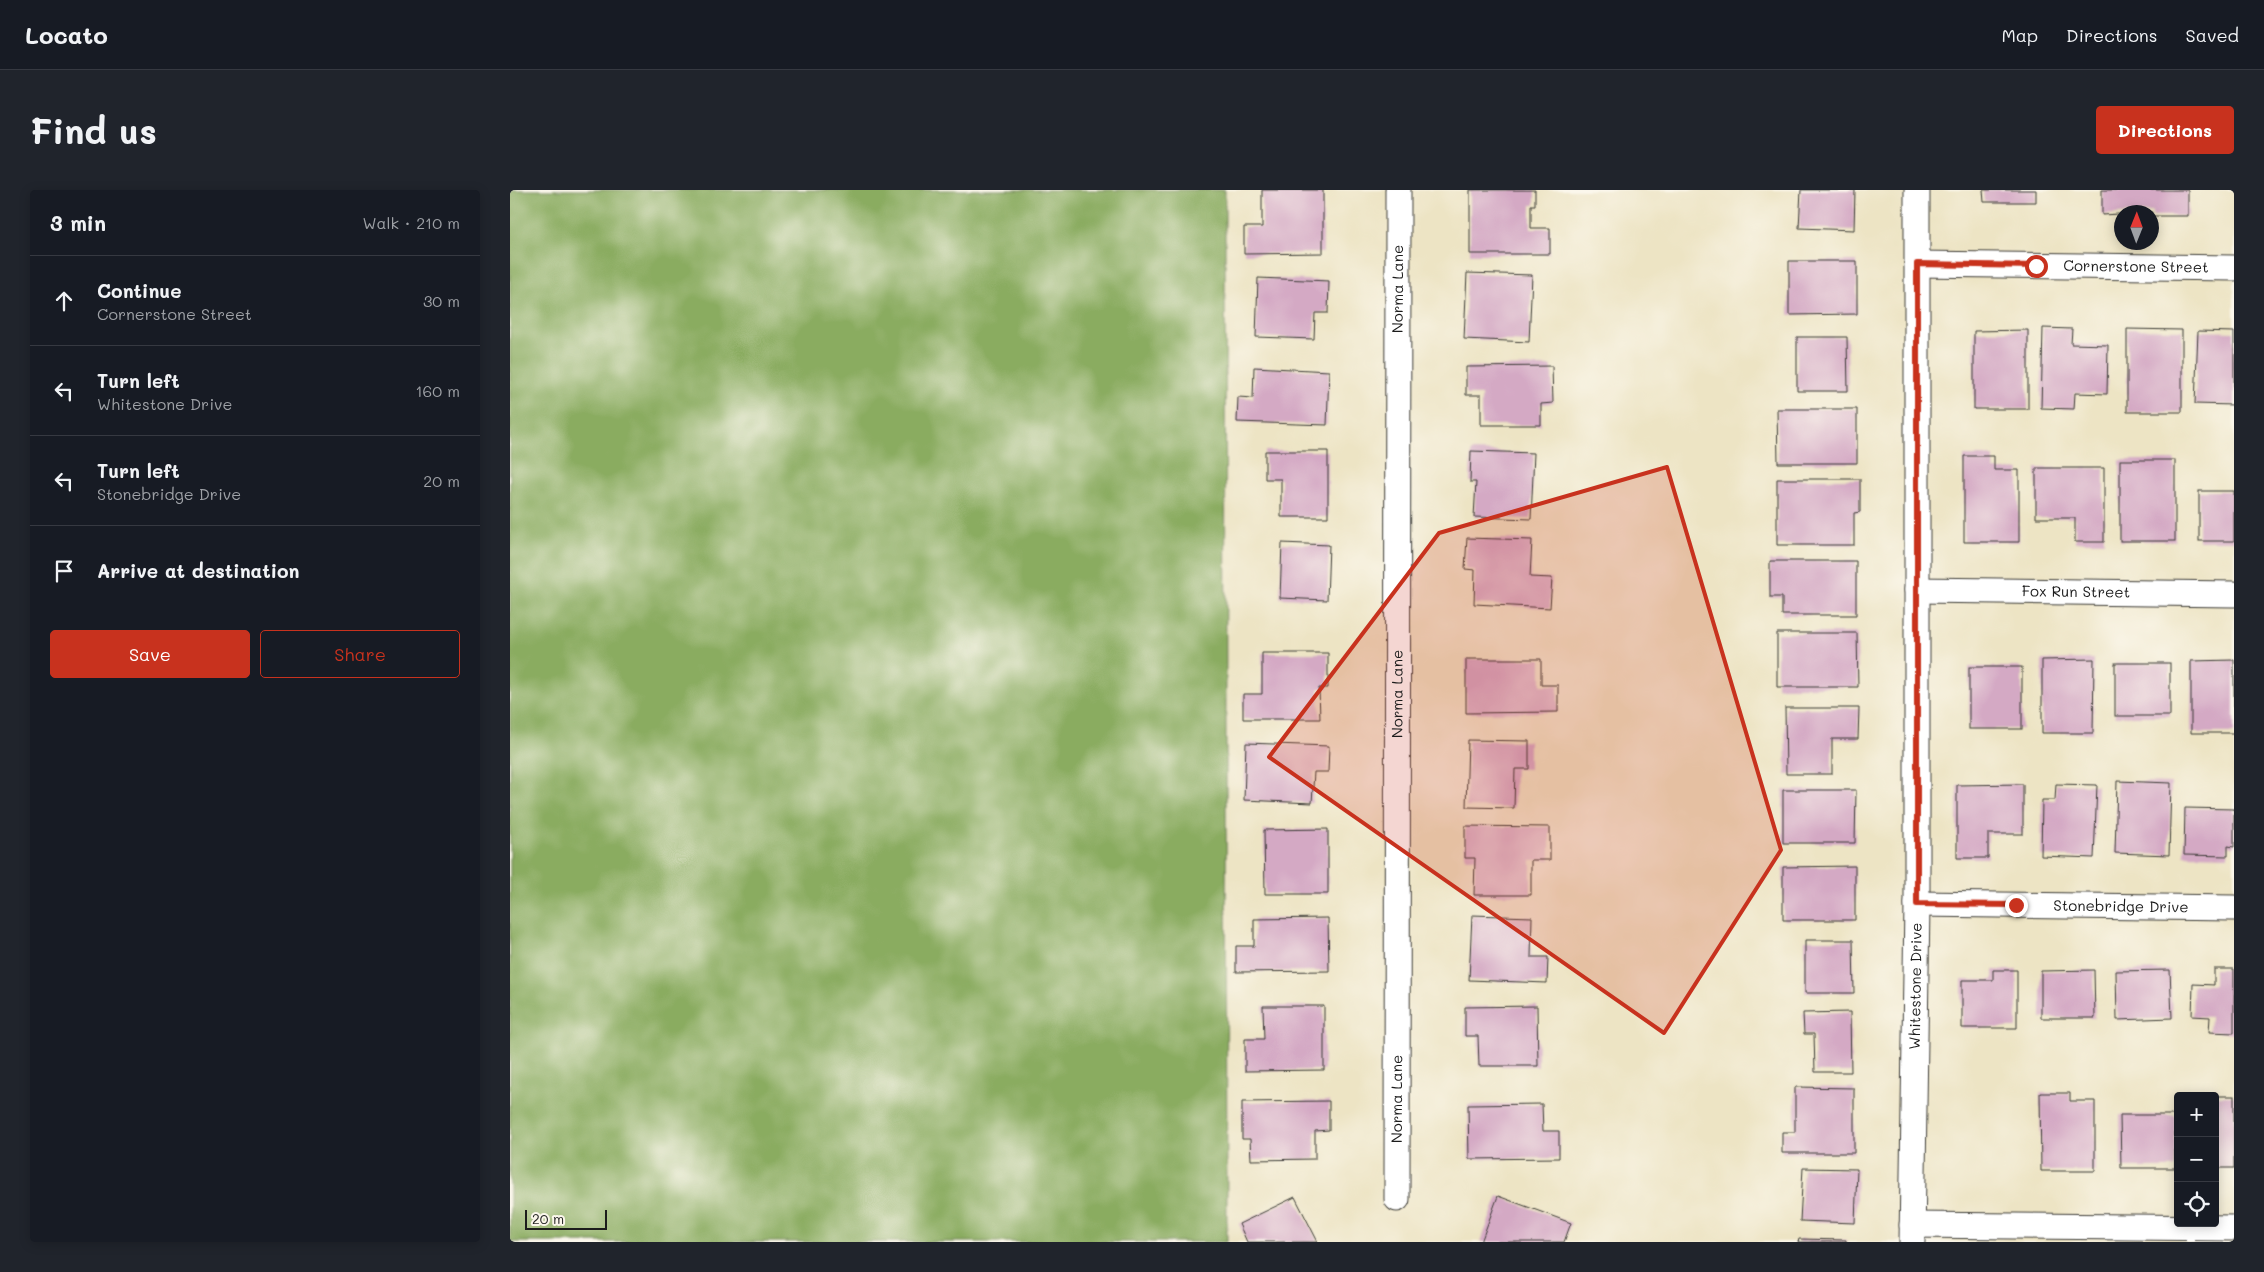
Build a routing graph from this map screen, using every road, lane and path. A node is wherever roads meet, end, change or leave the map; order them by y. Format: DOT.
graph roads {
  1 [pos="1398,190"];
  2 [pos="1917,190"];
  3 [pos="1917,264"];
  4 [pos="2234,268"];
  5 [pos="1917,590"];
  6 [pos="2234,594"];
  7 [pos="1917,904"];
  8 [pos="2234,908"];
  9 [pos="1397,1199"];
  10 [pos="2234,1228"];
  11 [pos="1912,1234"];
  1 -- 9 [label="street, Norma Lane"];
  2 -- 3 [label="street, Whitestone Drive"];
  3 -- 4 [label="street, Cornerstone Street"];
  3 -- 5 [label="street, Whitestone Drive"];
  5 -- 6 [label="street, Fox Run Street"];
  5 -- 7 [label="street, Whitestone Drive"];
  7 -- 8 [label="street, Stonebridge Drive"];
  7 -- 11 [label="street, Whitestone Drive"];
  10 -- 11 [label="street"];
}
